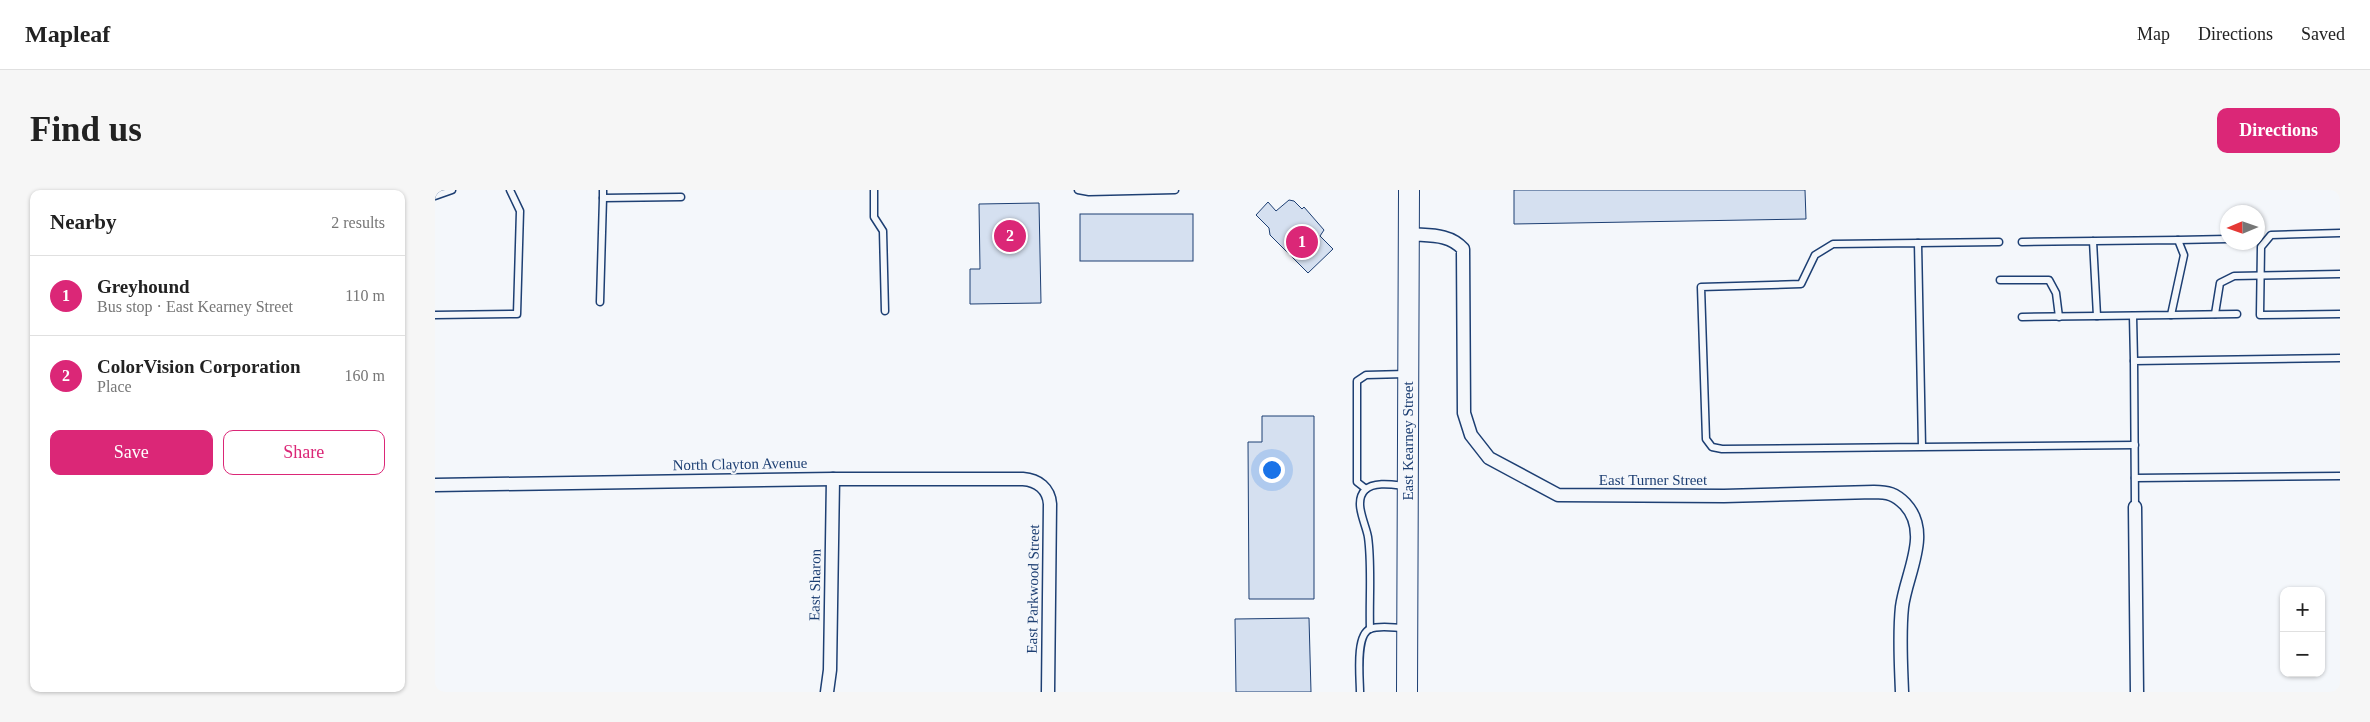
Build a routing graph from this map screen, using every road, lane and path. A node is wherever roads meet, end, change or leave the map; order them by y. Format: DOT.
graph roads {
  1 [pos="453,190"];
  2 [pos="510,190"];
  3 [pos="603,190"];
  4 [pos="874,190"];
  5 [pos="1079,190"];
  6 [pos="1175,190"];
  7 [pos="1409,190"];
  8 [pos="435,196"];
  9 [pos="681,197"];
  10 [pos="603,198"];
  11 [pos="2340,233"];
  12 [pos="1409,234"];
  13 [pos="2220,239"];
  14 [pos="2178,240"];
  15 [pos="2093,241"];
  16 [pos="1999,242"];
  17 [pos="2022,242"];
  18 [pos="1919,243"];
  19 [pos="2340,274"];
  20 [pos="2261,276"];
  21 [pos="2000,280"];
  22 [pos="600,302"];
  23 [pos="885,311"];
  24 [pos="2215,314"];
  25 [pos="2237,314"];
  26 [pos="2340,314"];
  27 [pos="435,315"];
  28 [pos="2171,315"];
  29 [pos="2097,316"];
  30 [pos="2133,316"];
  31 [pos="2022,317"];
  32 [pos="2059,317"];
  33 [pos="2340,358"];
  34 [pos="2134,361"];
  35 [pos="1408,374"];
  36 [pos="2135,445"];
  37 [pos="1922,447"];
  38 [pos="2340,476"];
  39 [pos="2135,478"];
  40 [pos="833,479"];
  41 [pos="435,485"];
  42 [pos="1407,486"];
  43 [pos="1043,488"];
  44 [pos="1366,489"];
  45 [pos="2135,507"];
  46 [pos="1407,628"];
  47 [pos="1370,629"];
  48 [pos="827,692"];
  49 [pos="1049,692"];
  50 [pos="1360,692"];
  51 [pos="1407,692"];
  52 [pos="1903,692"];
  53 [pos="2137,692"];
  1 -- 8 [label="lane"];
  2 -- 27 [label="lane"];
  3 -- 10 [label="lane"];
  4 -- 23 [label="lane"];
  5 -- 6 [label="lane"];
  7 -- 12 [label="main road, East Kearney Street"];
  9 -- 10 [label="lane"];
  10 -- 22 [label="lane"];
  11 -- 20 [label="lane"];
  12 -- 35 [label="main road, East Kearney Street"];
  12 -- 52 [label="street, East Turner Street"];
  13 -- 14 [label="lane"];
  14 -- 15 [label="lane"];
  14 -- 28 [label="lane"];
  15 -- 17 [label="lane"];
  15 -- 29 [label="lane"];
  16 -- 18 [label="lane"];
  18 -- 37 [label="lane"];
  18 -- 37 [label="lane"];
  19 -- 20 [label="lane"];
  20 -- 24 [label="lane"];
  20 -- 26 [label="lane"];
  21 -- 32 [label="lane"];
  24 -- 25 [label="lane"];
  24 -- 28 [label="lane"];
  28 -- 30 [label="lane"];
  29 -- 30 [label="lane"];
  29 -- 32 [label="lane"];
  30 -- 34 [label="lane"];
  31 -- 32 [label="lane"];
  33 -- 34 [label="lane"];
  34 -- 36 [label="lane"];
  35 -- 42 [label="main road, East Kearney Street"];
  35 -- 44 [label="lane"];
  36 -- 37 [label="lane"];
  36 -- 39 [label="lane"];
  38 -- 39 [label="lane"];
  39 -- 45 [label="lane"];
  40 -- 41 [label="street, North Clayton Avenue"];
  40 -- 43 [label="street, North Clayton Avenue"];
  40 -- 48 [label="street, East Sharon"];
  42 -- 44 [label="lane"];
  42 -- 46 [label="main road, East Kearney Street"];
  43 -- 49 [label="street, East Parkwood Street"];
  44 -- 47 [label="lane"];
  45 -- 53 [label="street"];
  46 -- 47 [label="lane"];
  46 -- 51 [label="main road, East Kearney Street"];
  47 -- 50 [label="lane"];
}
